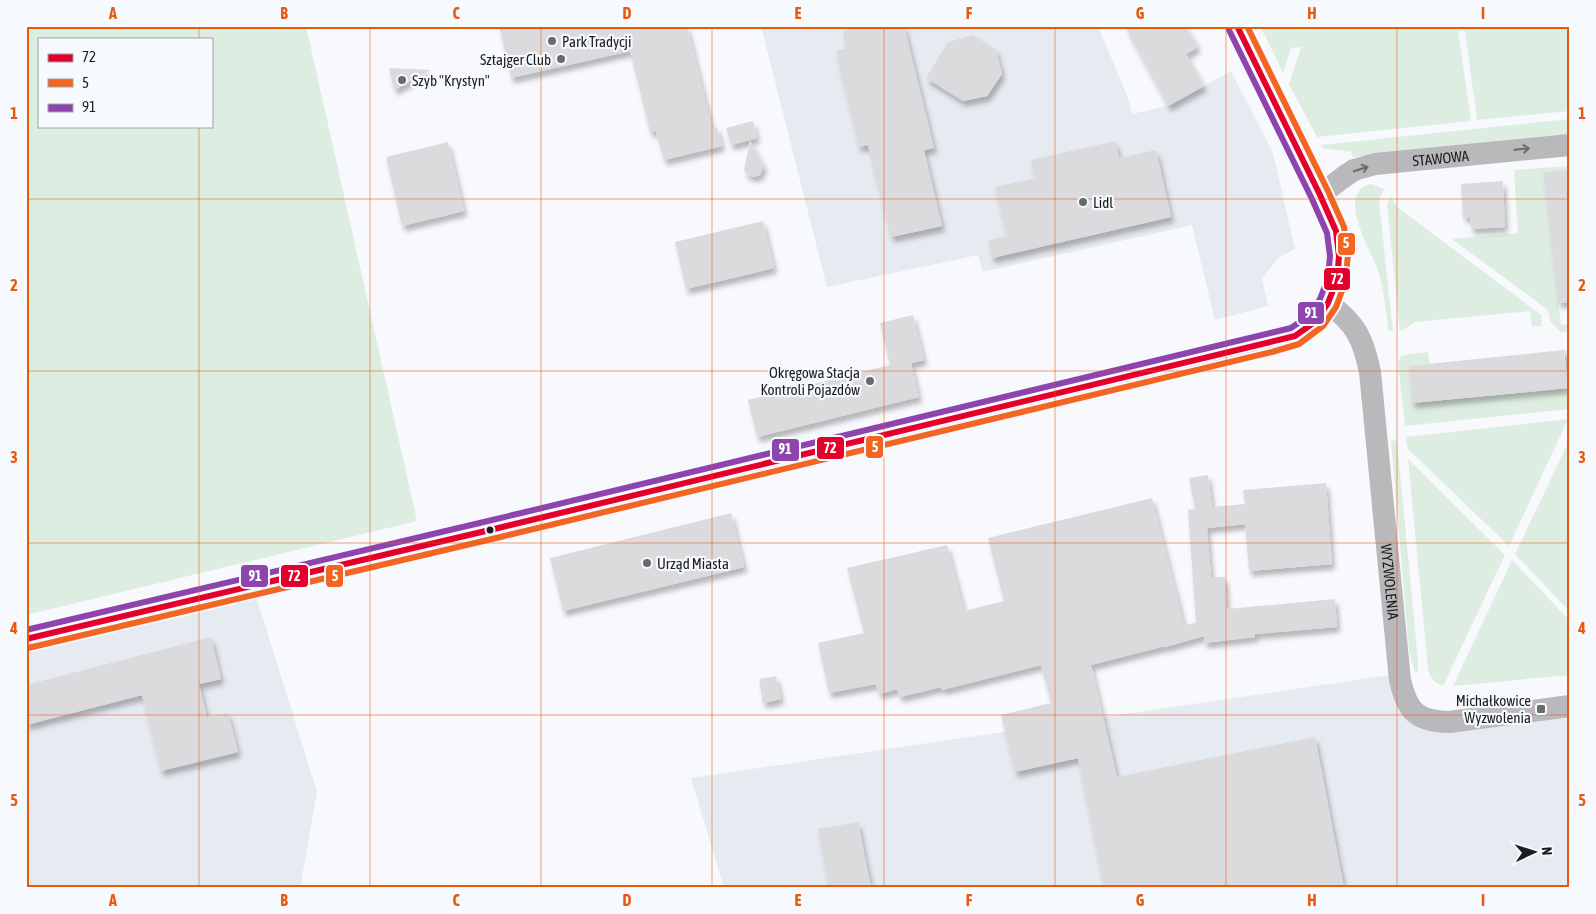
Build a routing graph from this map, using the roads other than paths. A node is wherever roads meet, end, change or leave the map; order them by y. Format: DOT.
graph roads {
  1 [pos="1237,26"];
  2 [pos="1570,145"];
  3 [pos="1320,195"];
  4 [pos="1328,302"];
  5 [pos="26,639"];
  6 [pos="1570,706"];
  1 -- 3 [label="street"];
  3 -- 2 [label="street, STAWOWA, one-way"];
  3 -- 4 [label="street"];
  4 -- 5 [label="street"];
  4 -- 6 [label="street, WYZWOLENIA"];
}
